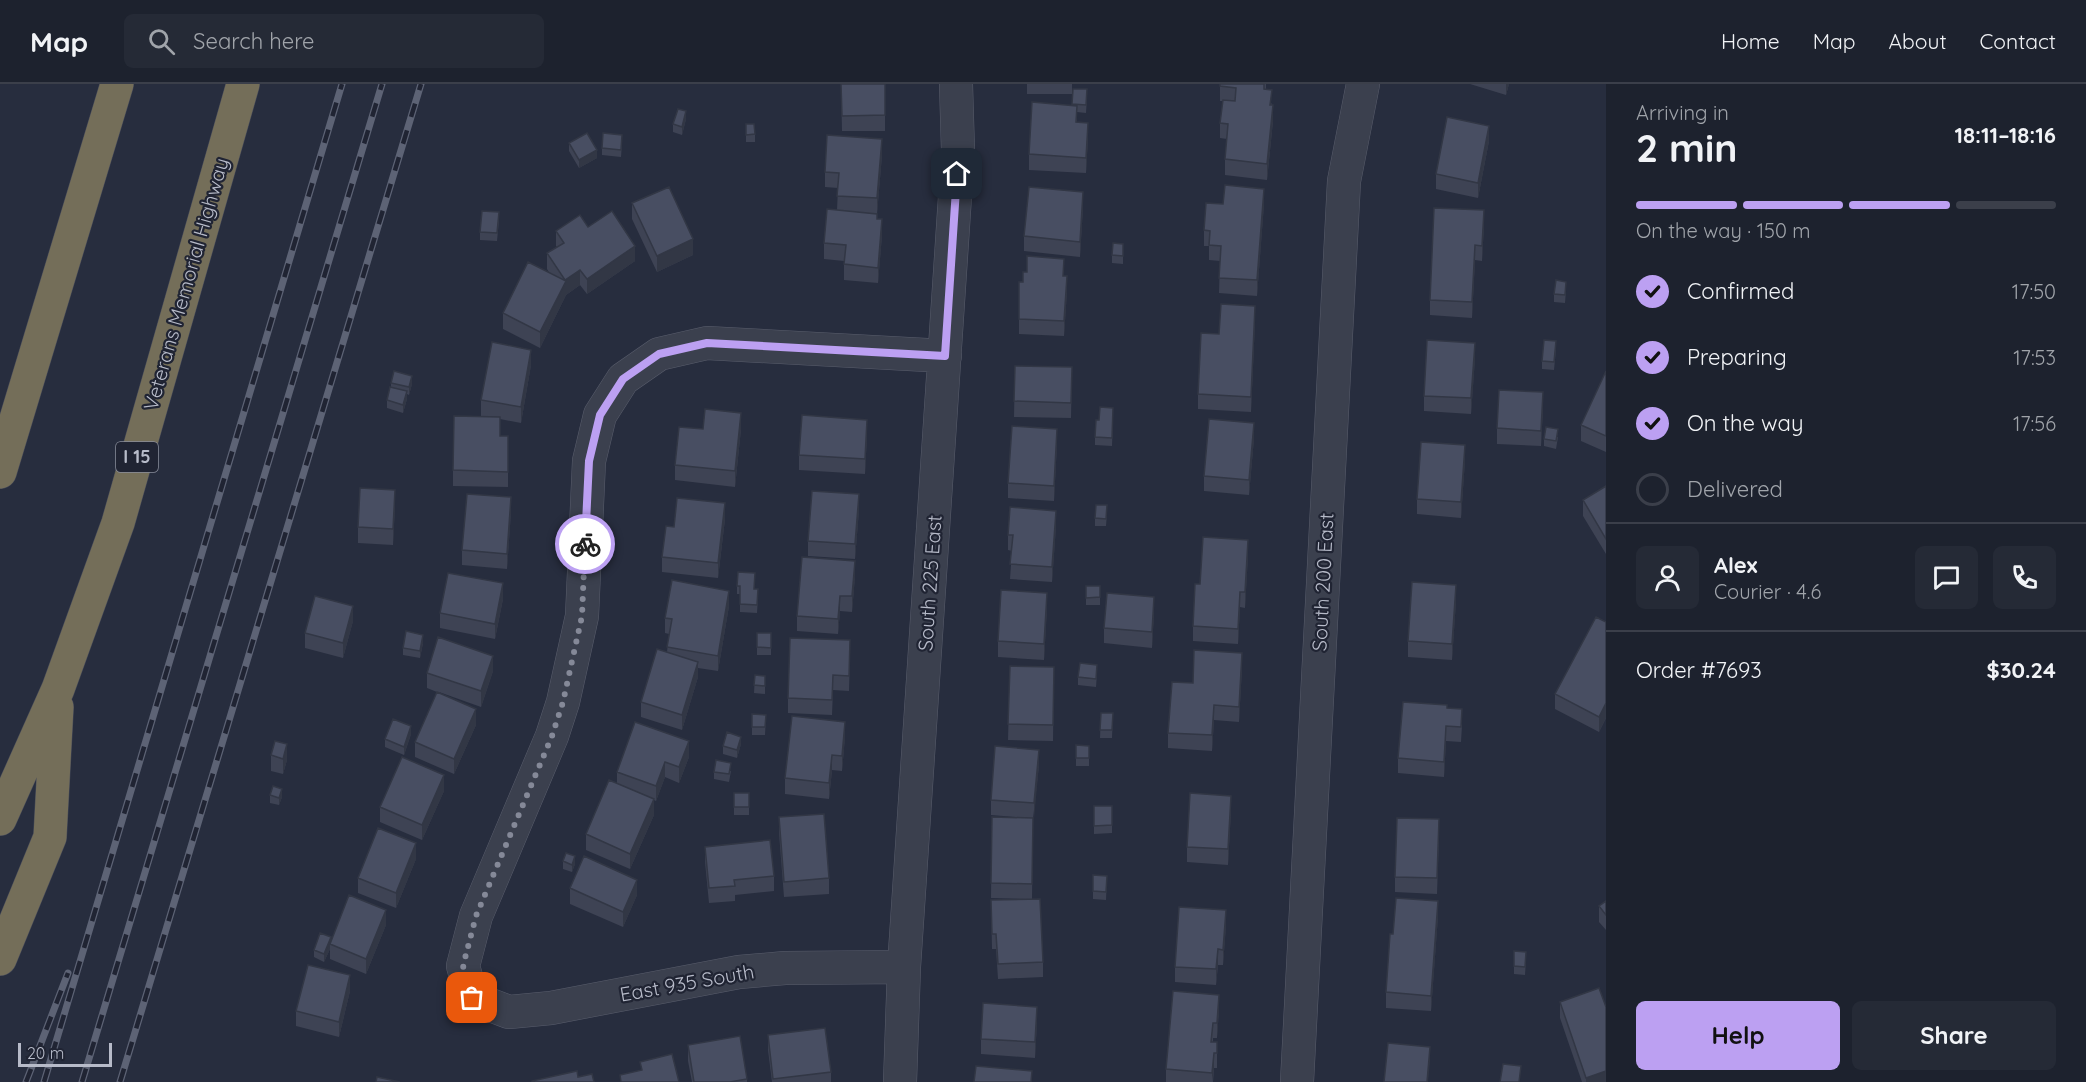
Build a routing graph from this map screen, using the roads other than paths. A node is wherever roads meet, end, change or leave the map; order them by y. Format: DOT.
graph roads {
  1 [pos="117,84"];
  2 [pos="243,84"];
  3 [pos="956,84"];
  4 [pos="1363,84"];
  5 [pos="945,356"];
  6 [pos="0,472"];
  7 [pos="58,689"];
  8 [pos="0,819"];
  9 [pos="0,959"];
  10 [pos="904,967"];
  11 [pos="900,1082"];
  12 [pos="1297,1082"];
  1 -- 6 [label="highway"];
  2 -- 7 [label="highway, Veterans Memorial Highway / I 15"];
  3 -- 5 [label="street, South 225 East"];
  4 -- 12 [label="street, South 200 East"];
  5 -- 10 [label="street, South 225 East"];
  5 -- 10 [label="street, East 935 South"];
  7 -- 8 [label="highway, Veterans Memorial Highway / I 15"];
  7 -- 9 [label="highway"];
  10 -- 11 [label="street, South 225 East"];
}
